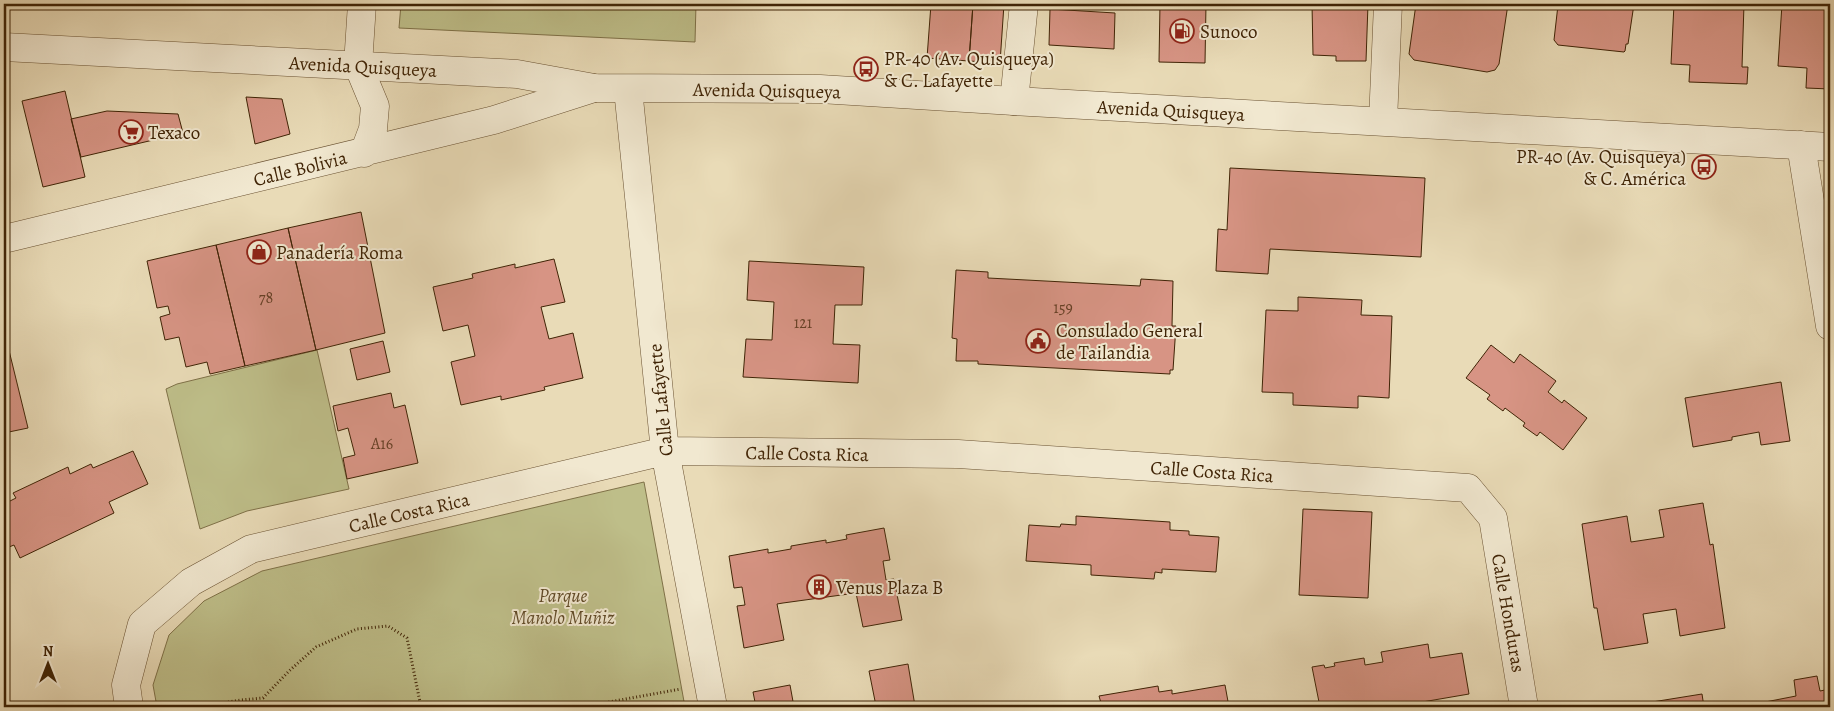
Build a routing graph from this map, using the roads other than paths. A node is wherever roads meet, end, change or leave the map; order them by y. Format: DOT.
graph roads {
  1 [pos="362,4"];
  2 [pos="1024,4"];
  3 [pos="1388,4"];
  4 [pos="4,47"];
  5 [pos="358,65"];
  6 [pos="594,88"];
  7 [pos="628,89"];
  8 [pos="1014,101"];
  9 [pos="1383,121"];
  10 [pos="1801,145"];
  11 [pos="1830,147"];
  12 [pos="364,153"];
  13 [pos="4,239"];
  14 [pos="1830,326"];
  15 [pos="665,451"];
  16 [pos="1493,518"];
  17 [pos="711,695"];
  18 [pos="129,707"];
  19 [pos="1524,707"];
  1 -- 5 [label="street"];
  2 -- 8 [label="street"];
  3 -- 9 [label="street"];
  4 -- 5 [label="street, Avenida Quisqueya"];
  5 -- 6 [label="street, Avenida Quisqueya"];
  5 -- 12 [label="street"];
  6 -- 7 [label="street, Avenida Quisqueya"];
  6 -- 12 [label="street, Calle Bolivia"];
  7 -- 8 [label="street, Avenida Quisqueya"];
  7 -- 15 [label="street, Calle Lafayette"];
  8 -- 9 [label="street, Avenida Quisqueya"];
  9 -- 10 [label="street, Avenida Quisqueya"];
  10 -- 11 [label="street, Avenida Quisqueya"];
  10 -- 14 [label="street"];
  12 -- 13 [label="street, Calle Bolivia"];
  15 -- 16 [label="street, Calle Costa Rica"];
  15 -- 17 [label="street, Calle Lafayette"];
  15 -- 18 [label="street, Calle Costa Rica"];
  16 -- 19 [label="street, Calle Honduras"];
}
